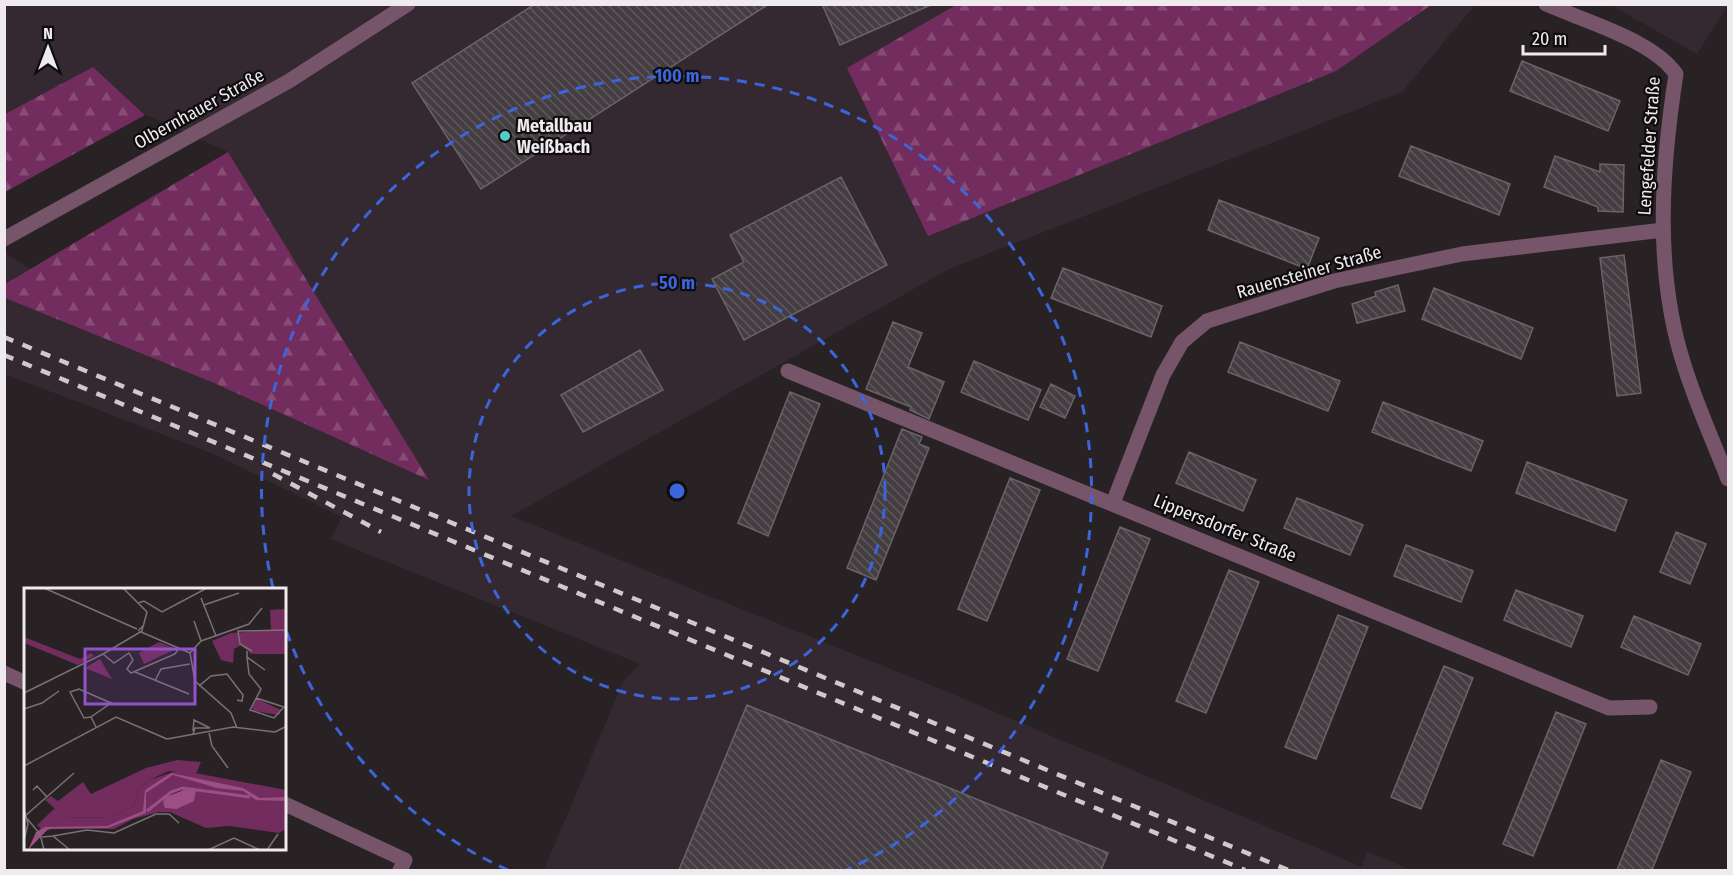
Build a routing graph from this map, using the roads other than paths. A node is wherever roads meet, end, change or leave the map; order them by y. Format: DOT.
graph roads {
  1 [pos="408,4"];
  2 [pos="1546,4"];
  3 [pos="1663,230"];
  4 [pos="4,238"];
  5 [pos="788,371"];
  6 [pos="1728,479"];
  7 [pos="1113,503"];
  8 [pos="4,674"];
  9 [pos="24,682"];
  10 [pos="1650,707"];
  11 [pos="286,804"];
  12 [pos="400,870"];
  1 -- 4 [label="street, Olbernhauer Straße"];
  2 -- 3 [label="street, Lengefelder Straße"];
  3 -- 6 [label="street, Lengefelder Straße"];
  3 -- 7 [label="street, Rauensteiner Straße"];
  5 -- 7 [label="street, Lippersdorfer Straße"];
  7 -- 10 [label="street, Lippersdorfer Straße"];
  8 -- 9 [label="street"];
  11 -- 12 [label="street"];
}
